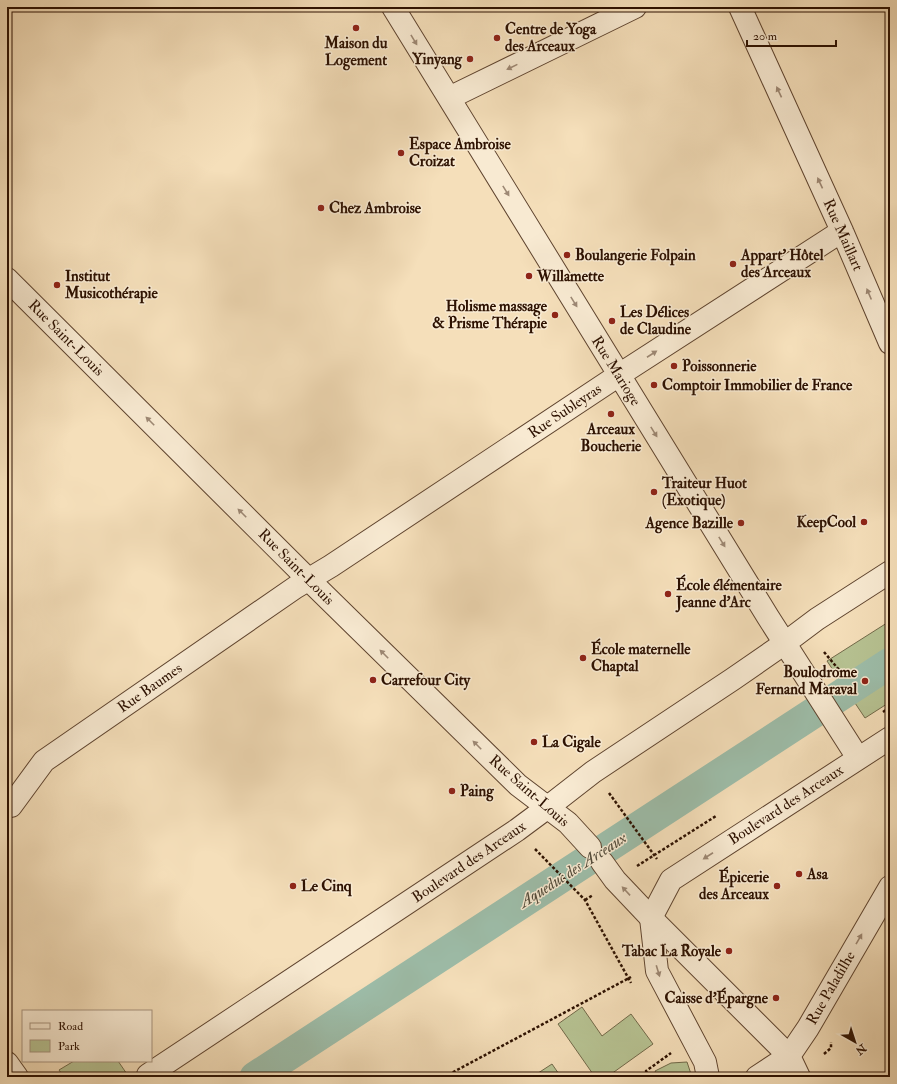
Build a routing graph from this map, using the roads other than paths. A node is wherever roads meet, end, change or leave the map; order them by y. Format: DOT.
graph roads {
  1 [pos="393,7"];
  2 [pos="635,7"];
  3 [pos="740,7"];
  4 [pos="449,98"];
  5 [pos="842,231"];
  6 [pos="7,280"];
  7 [pos="884,312"];
  8 [pos="890,343"];
  9 [pos="619,375"];
  10 [pos="890,572"];
  11 [pos="308,579"];
  12 [pos="786,643"];
  13 [pos="890,738"];
  14 [pos="858,758"];
  15 [pos="548,807"];
  16 [pos="9,809"];
  17 [pos="890,887"];
  18 [pos="651,918"];
  19 [pos="789,1056"];
  20 [pos="7,1063"];
  21 [pos="148,1075"];
  22 [pos="17,1077"];
  23 [pos="708,1077"];
  24 [pos="757,1077"];
  25 [pos="799,1077"];
  1 -- 4 [label="street, Rue Marioge, one-way"];
  2 -- 4 [label="street, one-way"];
  5 -- 3 [label="street, Rue Maillart, one-way"];
  4 -- 9 [label="street, Rue Marioge, one-way"];
  7 -- 5 [label="street, Rue Maillart, one-way"];
  9 -- 5 [label="street, Rue Subleyras, one-way"];
  11 -- 6 [label="street, Rue Saint-Louis, one-way"];
  7 -- 8 [label="street, Rue Maillart"];
  9 -- 11 [label="street, Rue Subleyras"];
  9 -- 12 [label="street, Rue Marioge, one-way"];
  10 -- 12 [label="street, Boulevard des Arceaux"];
  15 -- 11 [label="street, Rue Saint-Louis, one-way"];
  11 -- 16 [label="street, Rue Baumes"];
  12 -- 14 [label="street, Boulevard des Arceaux"];
  12 -- 15 [label="street, Boulevard des Arceaux"];
  13 -- 14 [label="street, Boulevard des Arceaux"];
  14 -- 18 [label="street, Boulevard des Arceaux, one-way"];
  18 -- 15 [label="street, Rue Saint-Louis, one-way"];
  15 -- 21 [label="street, Boulevard des Arceaux"];
  19 -- 17 [label="street, Rue Paladilhe, one-way"];
  18 -- 19 [label="street, Rue Saint-Louis"];
  18 -- 23 [label="street, one-way"];
  19 -- 24 [label="street, Rue Paladilhe"];
  19 -- 25 [label="street, Rue Saint-Louis"];
  20 -- 22 [label="street"];
}
